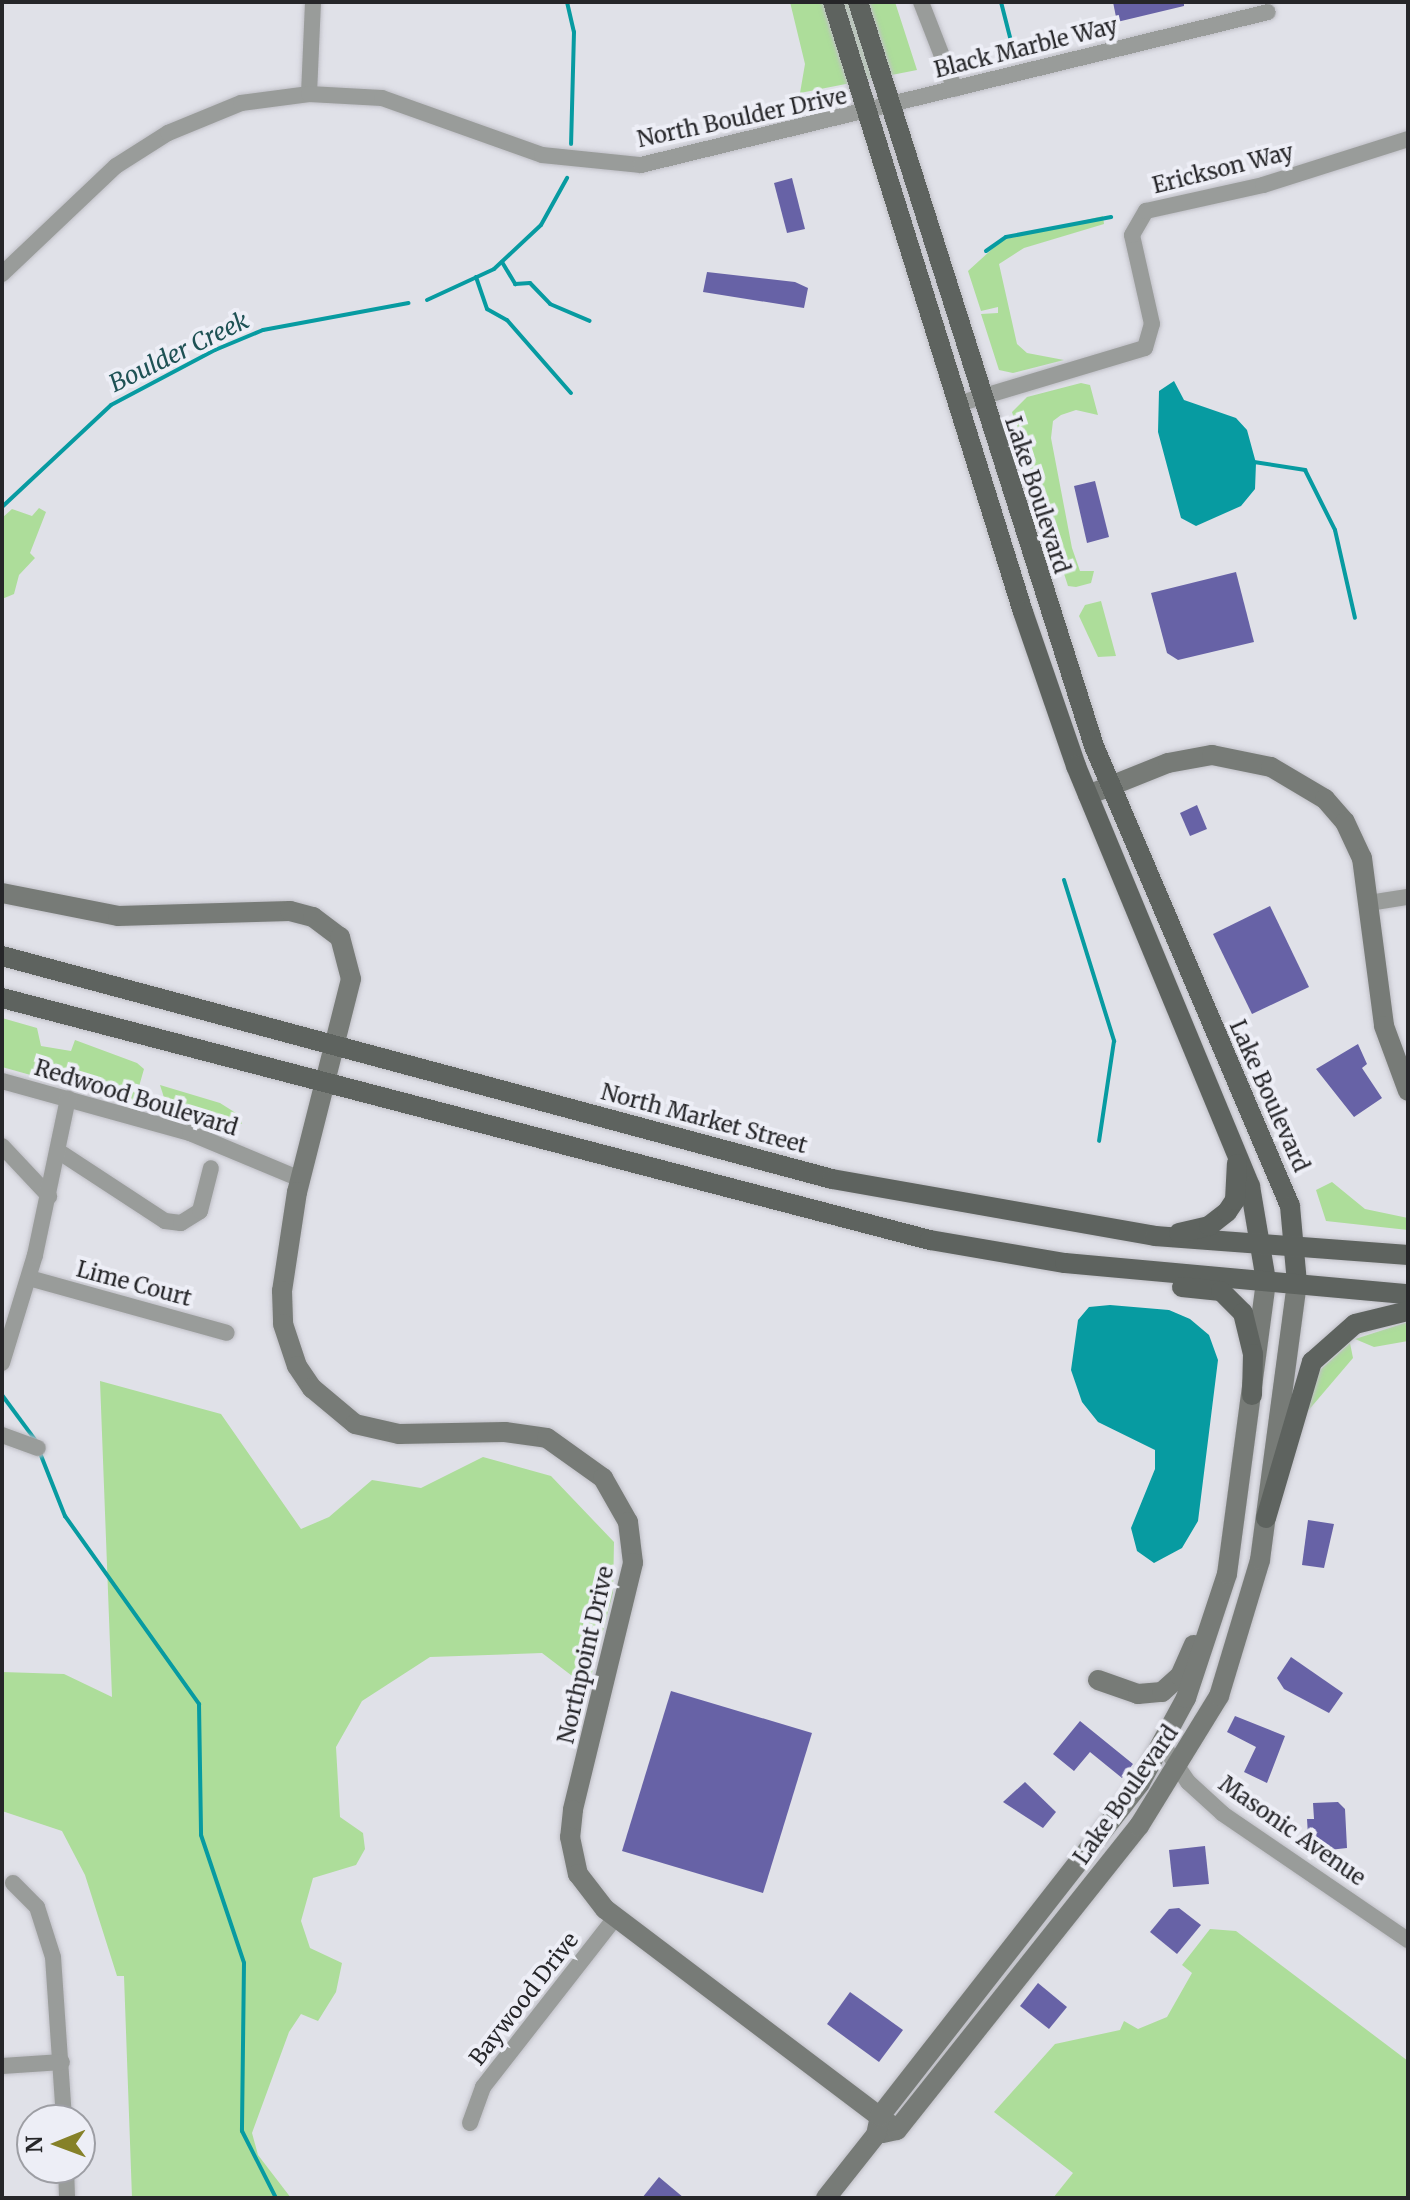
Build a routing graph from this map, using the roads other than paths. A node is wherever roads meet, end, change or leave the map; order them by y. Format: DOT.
graph roads {
  1 [pos="313,2"];
  2 [pos="833,2"];
  3 [pos="858,2"];
  4 [pos="921,2"];
  5 [pos="1268,12"];
  6 [pos="955,89"];
  7 [pos="309,94"];
  8 [pos="889,107"];
  9 [pos="866,113"];
  10 [pos="1408,139"];
  11 [pos="2,274"];
  12 [pos="979,398"];
  13 [pos="958,404"];
  14 [pos="1109,787"];
  15 [pos="1088,795"];
  16 [pos="2,893"];
  17 [pos="1408,897"];
  18 [pos="1369,903"];
  19 [pos="2,956"];
  20 [pos="2,998"];
  21 [pos="334,1044"];
  22 [pos="2,1081"];
  23 [pos="325,1084"];
  24 [pos="1408,1091"];
  25 [pos="68,1098"];
  26 [pos="2,1146"];
  27 [pos="58,1151"];
  28 [pos="1237,1155"];
  29 [pos="211,1168"];
  30 [pos="300,1179"];
  31 [pos="49,1196"];
  32 [pos="1155,1236"];
  33 [pos="1265,1247"];
  34 [pos="1297,1249"];
  35 [pos="1408,1255"];
  36 [pos="1065,1263"];
  37 [pos="29,1278"];
  38 [pos="1266,1281"];
  39 [pos="1297,1283"];
  40 [pos="1408,1294"];
  41 [pos="1408,1311"];
  42 [pos="227,1333"];
  43 [pos="2,1363"];
  44 [pos="1252,1395"];
  45 [pos="2,1435"];
  46 [pos="1247,1439"];
  47 [pos="38,1448"];
  48 [pos="1266,1518"];
  49 [pos="1255,1584"];
  50 [pos="1222,1594"];
  51 [pos="1098,1680"];
  52 [pos="1163,1745"];
  53 [pos="1178,1768"];
  54 [pos="1102,1834"];
  55 [pos="13,1883"];
  56 [pos="1069,1912"];
  57 [pos="1038,1914"];
  58 [pos="616,1917"];
  59 [pos="1408,1940"];
  60 [pos="993,1971"];
  61 [pos="1019,1975"];
  62 [pos="958,2052"];
  63 [pos="62,2062"];
  64 [pos="2,2066"];
  65 [pos="63,2104"];
  66 [pos="471,2117"];
  67 [pos="878,2125"];
  68 [pos="897,2130"];
  69 [pos="826,2198"];
  1 -- 7 [label="street"];
  2 -- 9 [label="main road, Lake Boulevard"];
  3 -- 8 [label="main road, Lake Boulevard"];
  4 -- 6 [label="street"];
  5 -- 6 [label="street, Black Marble Way"];
  6 -- 8 [label="street, Black Marble Way"];
  7 -- 9 [label="street, North Boulder Drive"];
  7 -- 11 [label="street, North Boulder Drive"];
  8 -- 9 [label="street, North Boulder Drive"];
  8 -- 12 [label="main road, Lake Boulevard"];
  9 -- 13 [label="main road, Lake Boulevard"];
  10 -- 12 [label="street, Erickson Way"];
  12 -- 13 [label="street, Erickson Way"];
  12 -- 14 [label="main road, Lake Boulevard"];
  13 -- 15 [label="main road, Lake Boulevard"];
  14 -- 15 [label="main road"];
  14 -- 18 [label="main road"];
  14 -- 34 [label="main road, Lake Boulevard"];
  15 -- 28 [label="main road, Lake Boulevard"];
  16 -- 21 [label="main road, Northpoint Drive"];
  17 -- 18 [label="street"];
  18 -- 24 [label="main road"];
  19 -- 21 [label="main road, North Market Street"];
  20 -- 23 [label="main road"];
  21 -- 23 [label="main road, Northpoint Drive"];
  21 -- 32 [label="main road, North Market Street"];
  22 -- 25 [label="street, Redwood Boulevard"];
  23 -- 30 [label="main road, Northpoint Drive"];
  23 -- 36 [label="main road"];
  25 -- 27 [label="street"];
  25 -- 30 [label="street, Redwood Boulevard"];
  26 -- 31 [label="street"];
  27 -- 29 [label="street"];
  27 -- 31 [label="street"];
  28 -- 32 [label="main road"];
  28 -- 33 [label="main road, Lake Boulevard"];
  30 -- 58 [label="main road, Northpoint Drive"];
  31 -- 37 [label="street"];
  32 -- 33 [label="main road, North Market Street"];
  33 -- 34 [label="main road, North Market Street"];
  33 -- 38 [label="main road, Lake Boulevard"];
  34 -- 35 [label="main road, North Market Street"];
  34 -- 39 [label="main road, Lake Boulevard"];
  36 -- 38 [label="main road"];
  36 -- 44 [label="main road"];
  37 -- 42 [label="street, Lime Court"];
  37 -- 43 [label="street"];
  38 -- 39 [label="main road"];
  38 -- 44 [label="main road, Lake Boulevard"];
  39 -- 40 [label="main road"];
  39 -- 48 [label="main road, Lake Boulevard"];
  41 -- 48 [label="main road"];
  44 -- 46 [label="main road, Lake Boulevard"];
  45 -- 47 [label="street"];
  46 -- 49 [label="main road"];
  46 -- 50 [label="main road, Lake Boulevard"];
  48 -- 49 [label="main road, Lake Boulevard"];
  49 -- 53 [label="main road, Lake Boulevard"];
  50 -- 51 [label="main road"];
  50 -- 52 [label="main road, Lake Boulevard"];
  52 -- 53 [label="street, Masonic Avenue"];
  52 -- 54 [label="main road, Lake Boulevard"];
  53 -- 56 [label="main road, Lake Boulevard"];
  53 -- 59 [label="street, Masonic Avenue"];
  54 -- 56 [label="main road"];
  54 -- 57 [label="main road, Lake Boulevard"];
  55 -- 63 [label="street"];
  56 -- 61 [label="main road, Lake Boulevard"];
  57 -- 60 [label="main road, Lake Boulevard"];
  57 -- 61 [label="main road"];
  58 -- 66 [label="street, Baywood Drive"];
  58 -- 67 [label="main road, Northpoint Drive"];
  60 -- 62 [label="main road"];
  60 -- 67 [label="main road, Lake Boulevard"];
  61 -- 62 [label="main road, Lake Boulevard"];
  62 -- 68 [label="main road, Lake Boulevard"];
  63 -- 64 [label="street"];
  63 -- 65 [label="street"];
  67 -- 68 [label="main road, Northpoint Drive"];
  67 -- 69 [label="main road, Lake Boulevard"];
}
